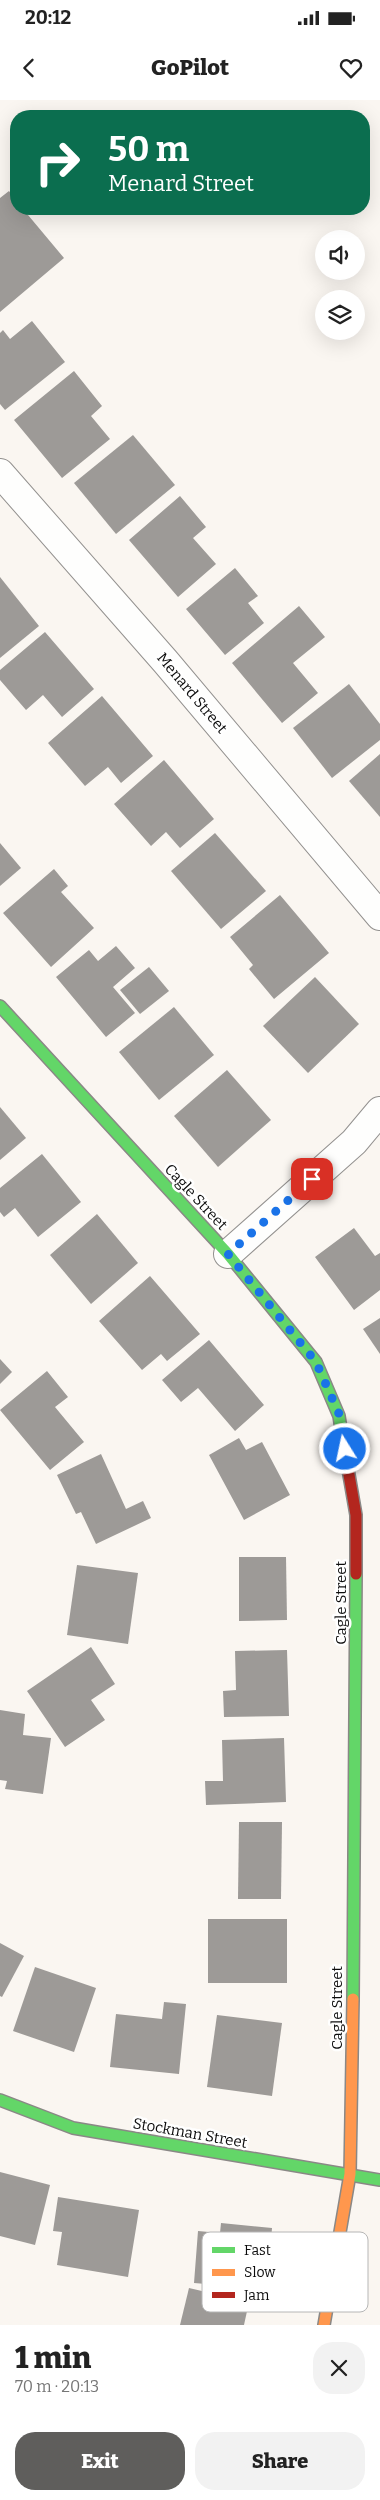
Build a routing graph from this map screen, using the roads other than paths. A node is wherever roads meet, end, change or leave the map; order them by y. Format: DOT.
graph roads {
  1 [pos="0,473"];
  2 [pos="380,916"];
  3 [pos="0,1006"];
  4 [pos="380,1111"];
  5 [pos="228,1254"];
  6 [pos="0,2100"];
  7 [pos="350,2174"];
  8 [pos="380,2180"];
  9 [pos="340,2232"];
  10 [pos="326,2312"];
  11 [pos="324,2325"];
  1 -- 2 [label="street, Menard Street"];
  3 -- 5 [label="street, Cagle Street"];
  4 -- 5 [label="street"];
  5 -- 7 [label="street, Cagle Street"];
  6 -- 7 [label="street, Stockman Street"];
  7 -- 8 [label="street, Stockman Street"];
  7 -- 9 [label="street, Cagle Street"];
  10 -- 11 [label="street, Cagle Street"];
}
